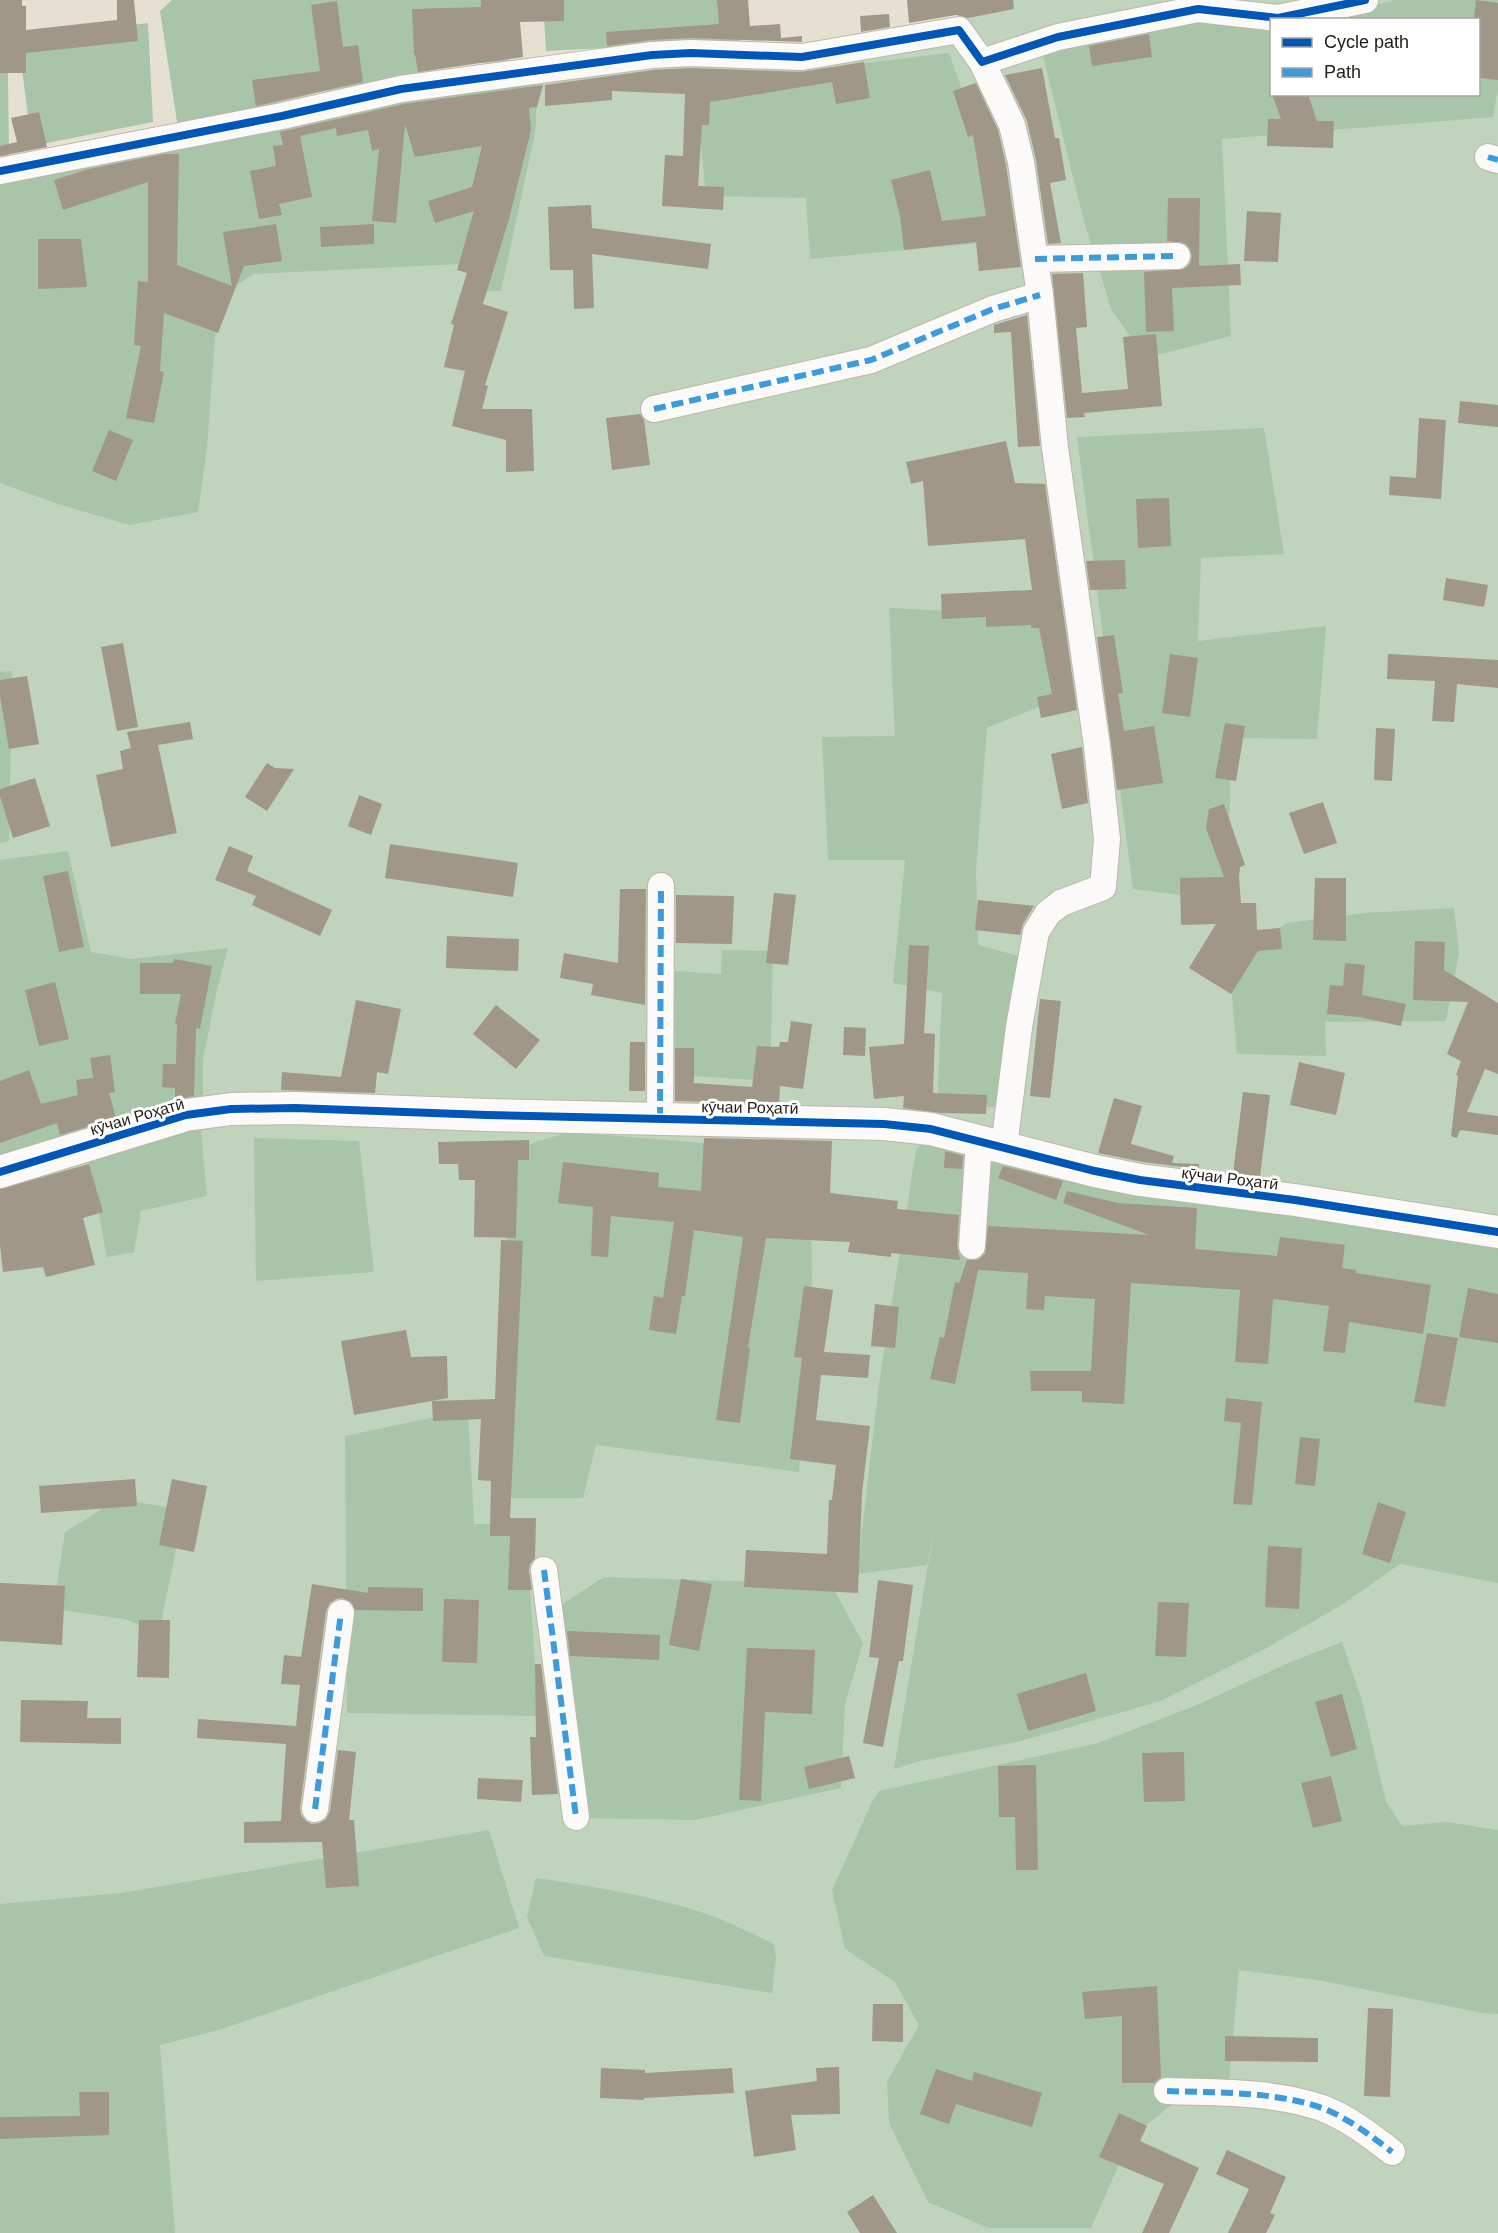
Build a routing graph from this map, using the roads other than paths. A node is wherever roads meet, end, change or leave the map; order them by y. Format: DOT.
graph roads {
  1 [pos="1365,0"];
  2 [pos="982,62"];
  3 [pos="0,171"];
  4 [pos="1177,256"];
  5 [pos="1035,259"];
  6 [pos="1040,295"];
  7 [pos="654,409"];
  8 [pos="661,886"];
  9 [pos="660,1119"];
  10 [pos="992,1145"];
  11 [pos="0,1172"];
  12 [pos="1498,1232"];
  13 [pos="972,1246"];
  14 [pos="544,1570"];
  15 [pos="341,1613"];
  16 [pos="315,1809"];
  17 [pos="576,1817"];
  18 [pos="1167,2091"];
  19 [pos="1392,2152"];
  1 -- 2 [label="street"];
  2 -- 3 [label="street"];
  2 -- 5 [label="street"];
  4 -- 5 [label="street"];
  5 -- 6 [label="street"];
  6 -- 7 [label="street"];
  6 -- 10 [label="street"];
  8 -- 9 [label="street"];
  9 -- 10 [label="street, кӯчаи Роҳатӣ"];
  9 -- 11 [label="street, кӯчаи Роҳатӣ"];
  10 -- 12 [label="street, кӯчаи Роҳатӣ"];
  10 -- 13 [label="street"];
  14 -- 17 [label="street"];
  15 -- 16 [label="street"];
  18 -- 19 [label="street"];
}
